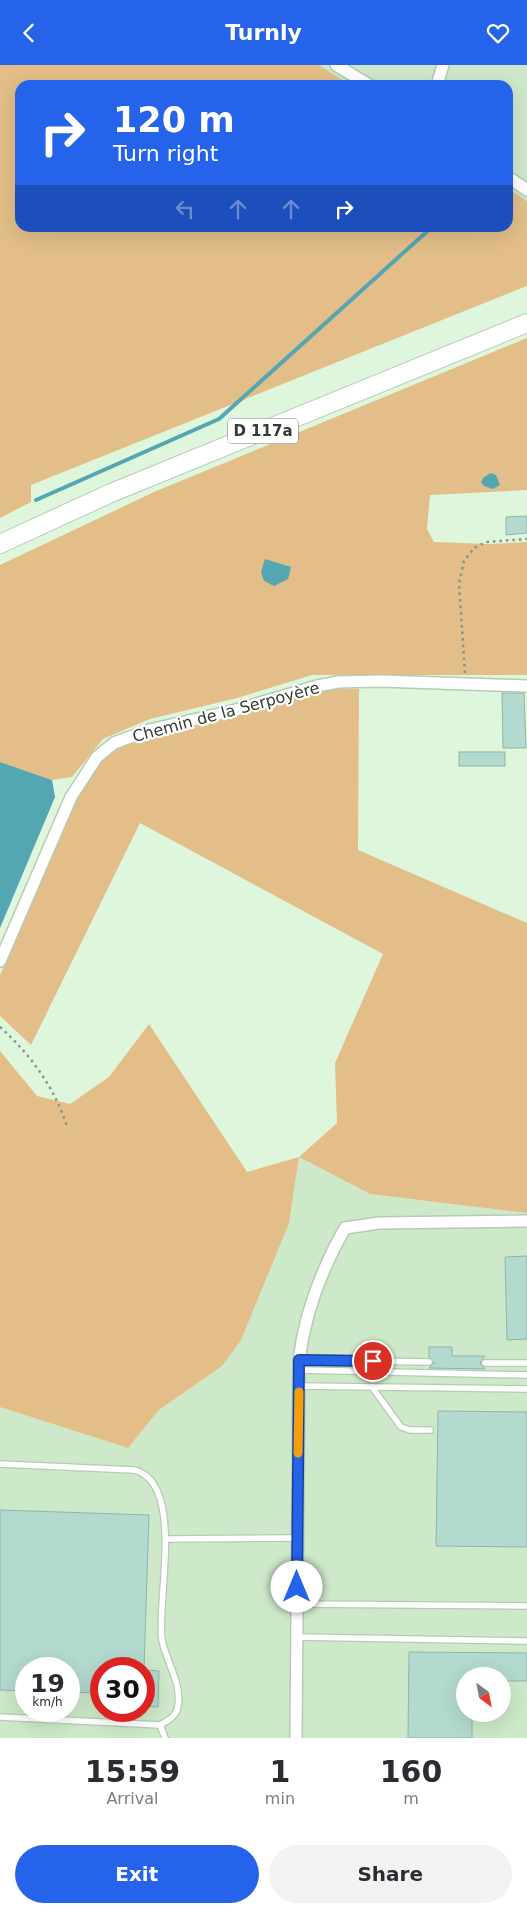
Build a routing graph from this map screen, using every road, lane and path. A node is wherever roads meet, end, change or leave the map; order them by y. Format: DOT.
graph roads {
  1 [pos="336,65"];
  2 [pos="443,65"];
  3 [pos="361,80"];
  4 [pos="438,80"];
  5 [pos="513,180"];
  6 [pos="527,190"];
  7 [pos="527,323"];
  8 [pos="527,539"];
  9 [pos="0,544"];
  10 [pos="466,684"];
  11 [pos="527,685"];
  12 [pos="0,961"];
  13 [pos="0,1027"];
  14 [pos="67,1126"];
  15 [pos="527,1221"];
  16 [pos="429,1362"];
  17 [pos="485,1363"];
  18 [pos="527,1363"];
  19 [pos="299,1365"];
  20 [pos="527,1375"];
  21 [pos="299,1386"];
  22 [pos="372,1387"];
  23 [pos="527,1389"];
  24 [pos="430,1431"];
  25 [pos="0,1464"];
  26 [pos="297,1537"];
  27 [pos="167,1539"];
  28 [pos="297,1604"];
  29 [pos="527,1606"];
  30 [pos="297,1637"];
  31 [pos="527,1641"];
  32 [pos="0,1717"];
  33 [pos="160,1725"];
  34 [pos="165,1738"];
  35 [pos="296,1738"];
  1 -- 3 [label="street"];
  2 -- 4 [label="street"];
  5 -- 6 [label="street"];
  7 -- 9 [label="main road, D 117a"];
  8 -- 10 [label="path"];
  10 -- 11 [label="street, Chemin de la Serpoyère"];
  10 -- 12 [label="street, Chemin de la Serpoyère"];
  13 -- 14 [label="path"];
  15 -- 19 [label="street"];
  16 -- 19 [label="lane"];
  17 -- 18 [label="lane"];
  19 -- 20 [label="lane"];
  19 -- 21 [label="street"];
  21 -- 22 [label="lane"];
  21 -- 26 [label="street"];
  22 -- 23 [label="lane"];
  22 -- 24 [label="lane"];
  25 -- 27 [label="lane"];
  26 -- 27 [label="lane"];
  26 -- 28 [label="street"];
  27 -- 33 [label="lane"];
  28 -- 29 [label="lane"];
  28 -- 30 [label="street"];
  30 -- 31 [label="lane"];
  30 -- 35 [label="street"];
  32 -- 33 [label="lane"];
  33 -- 34 [label="lane"];
}
